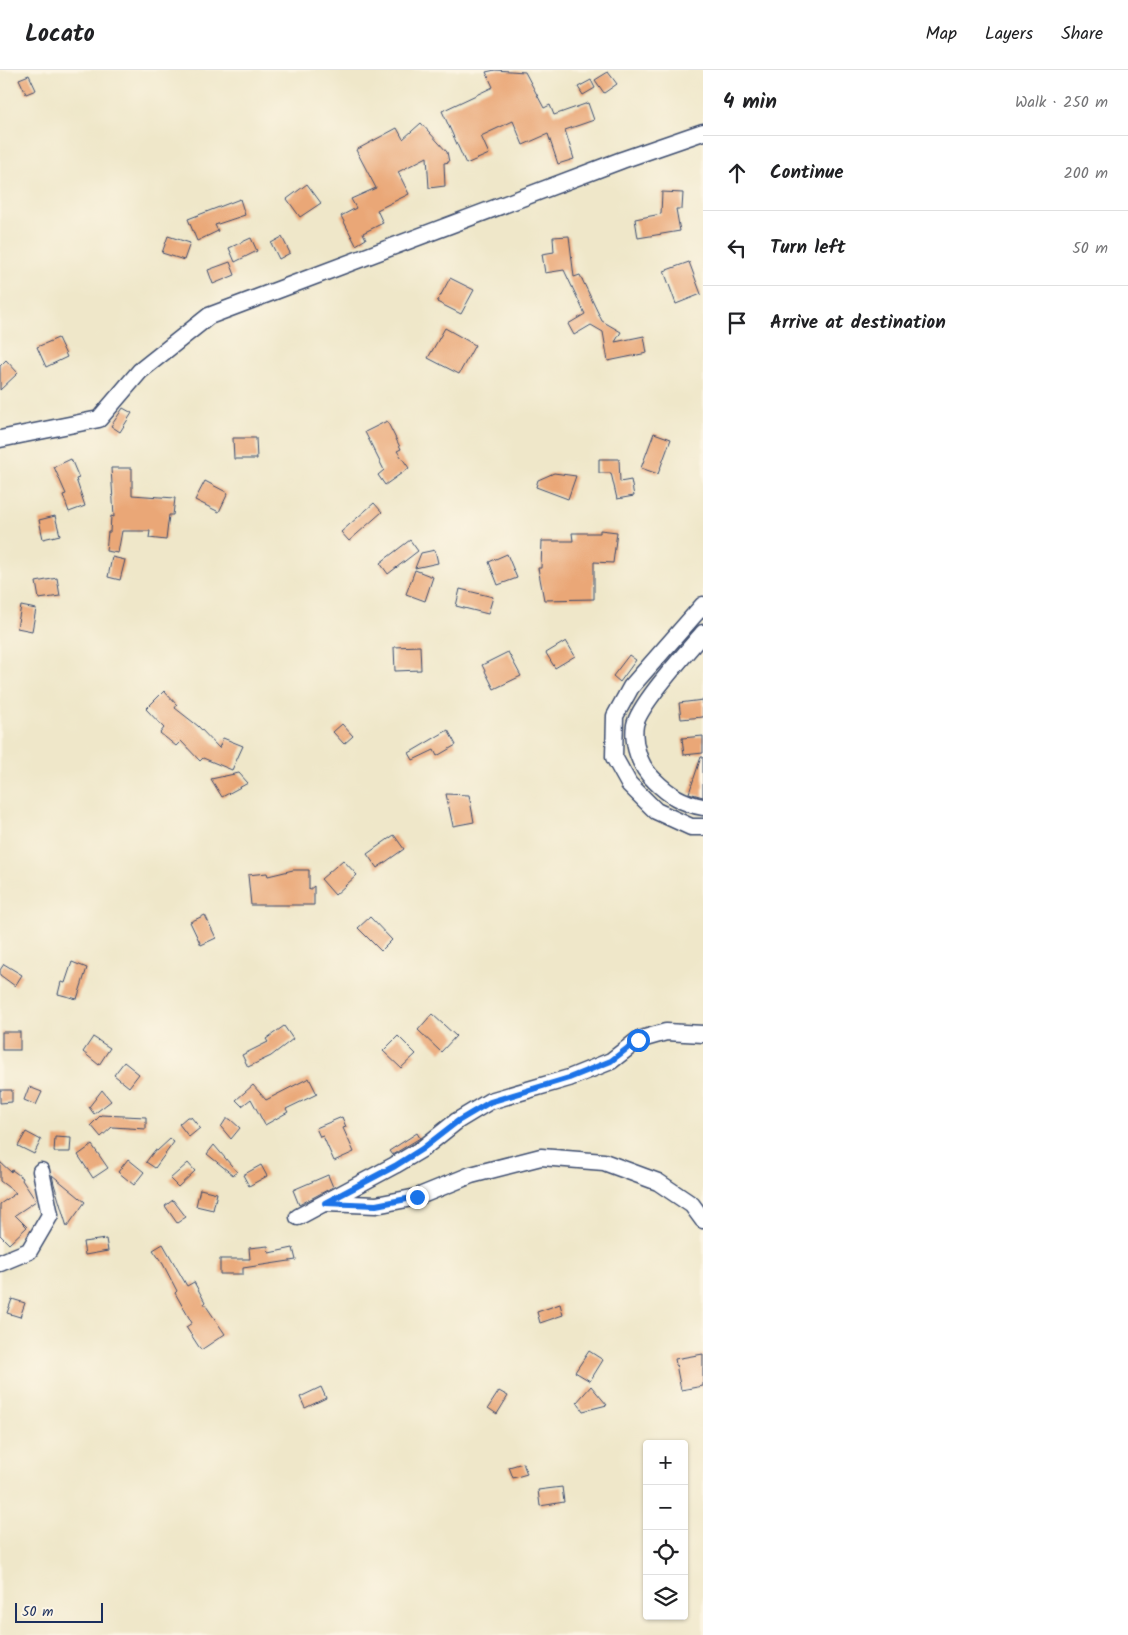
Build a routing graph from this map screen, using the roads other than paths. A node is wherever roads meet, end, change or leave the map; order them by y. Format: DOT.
graph roads {
  1 [pos="703,132"];
  2 [pos="0,439"];
  3 [pos="703,605"];
  4 [pos="703,633"];
  5 [pos="703,807"];
  6 [pos="703,827"];
  7 [pos="703,1034"];
  8 [pos="41,1171"];
  9 [pos="325,1203"];
  10 [pos="298,1216"];
  11 [pos="703,1220"];
  12 [pos="0,1262"];
  1 -- 2 [label="street"];
  3 -- 6 [label="street"];
  4 -- 5 [label="street"];
  7 -- 9 [label="street"];
  8 -- 12 [label="street"];
  9 -- 10 [label="street"];
  9 -- 11 [label="street"];
}
